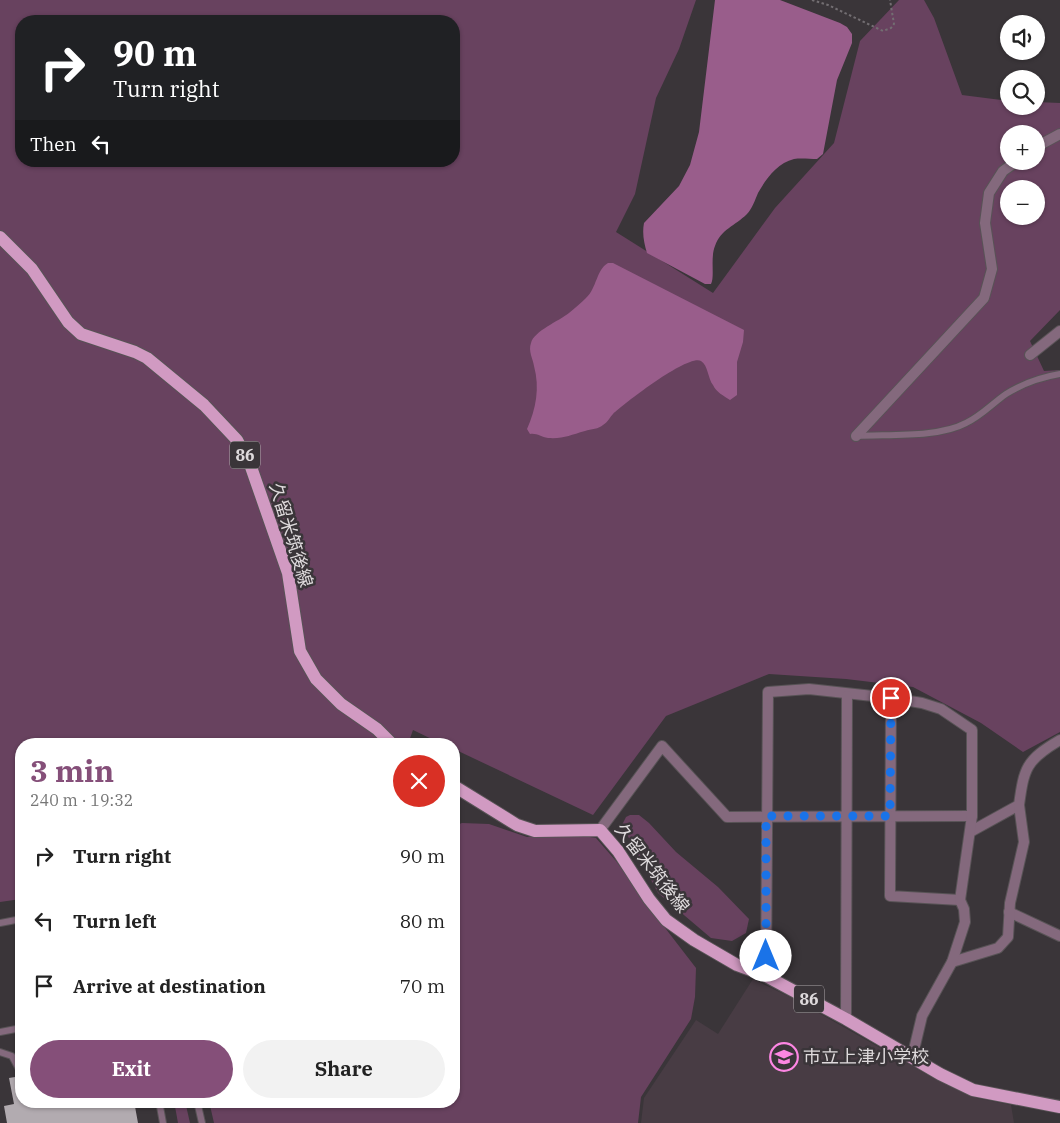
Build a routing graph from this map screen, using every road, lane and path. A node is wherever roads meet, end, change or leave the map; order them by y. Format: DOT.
graph roads {
  1 [pos="812,0"];
  2 [pos="890,0"];
  3 [pos="1060,134"];
  4 [pos="1045,143"];
  5 [pos="1005,170"];
  6 [pos="0,237"];
  7 [pos="1060,331"];
  8 [pos="1030,355"];
  9 [pos="1060,374"];
  10 [pos="856,436"];
  11 [pos="847,696"];
  12 [pos="891,698"];
  13 [pos="386,738"];
  14 [pos="1060,740"];
  15 [pos="460,790"];
  16 [pos="1019,805"];
  17 [pos="766,816"];
  18 [pos="846,816"];
  19 [pos="890,816"];
  20 [pos="972,816"];
  21 [pos="600,830"];
  22 [pos="970,832"];
  23 [pos="960,900"];
  24 [pos="1009,912"];
  25 [pos="15,920"];
  26 [pos="0,923"];
  27 [pos="1060,936"];
  28 [pos="952,962"];
  29 [pos="766,976"];
  30 [pos="846,1019"];
  31 [pos="15,1029"];
  32 [pos="0,1032"];
  33 [pos="0,1052"];
  34 [pos="912,1058"];
  35 [pos="15,1062"];
  36 [pos="1060,1107"];
  37 [pos="159,1108"];
  38 [pos="199,1108"];
  39 [pos="162,1123"];
  40 [pos="202,1123"];
  1 -- 2 [label="path"];
  3 -- 4 [label="street"];
  5 -- 10 [label="street"];
  6 -- 13 [label="main road, 久留米筑後線 / 86"];
  7 -- 8 [label="street"];
  9 -- 10 [label="lane"];
  11 -- 18 [label="street"];
  12 -- 17 [label="street"];
  12 -- 19 [label="street"];
  12 -- 20 [label="street"];
  14 -- 16 [label="street"];
  15 -- 21 [label="main road, 久留米筑後線"];
  16 -- 22 [label="street"];
  16 -- 24 [label="street"];
  17 -- 18 [label="street"];
  17 -- 21 [label="street"];
  17 -- 29 [label="street"];
  18 -- 19 [label="street"];
  18 -- 30 [label="street"];
  19 -- 20 [label="street"];
  19 -- 23 [label="street"];
  20 -- 22 [label="street"];
  21 -- 29 [label="main road, 久留米筑後線 / 86"];
  22 -- 23 [label="street"];
  23 -- 28 [label="street"];
  24 -- 27 [label="street"];
  24 -- 28 [label="street"];
  25 -- 26 [label="lane"];
  28 -- 34 [label="street"];
  29 -- 30 [label="main road, 久留米筑後線 / 86"];
  30 -- 34 [label="main road, 久留米筑後線 / 86"];
  31 -- 32 [label="lane"];
  33 -- 35 [label="lane"];
  34 -- 36 [label="main road, 久留米筑後線 / 86"];
  37 -- 39 [label="lane"];
  38 -- 40 [label="lane"];
}
